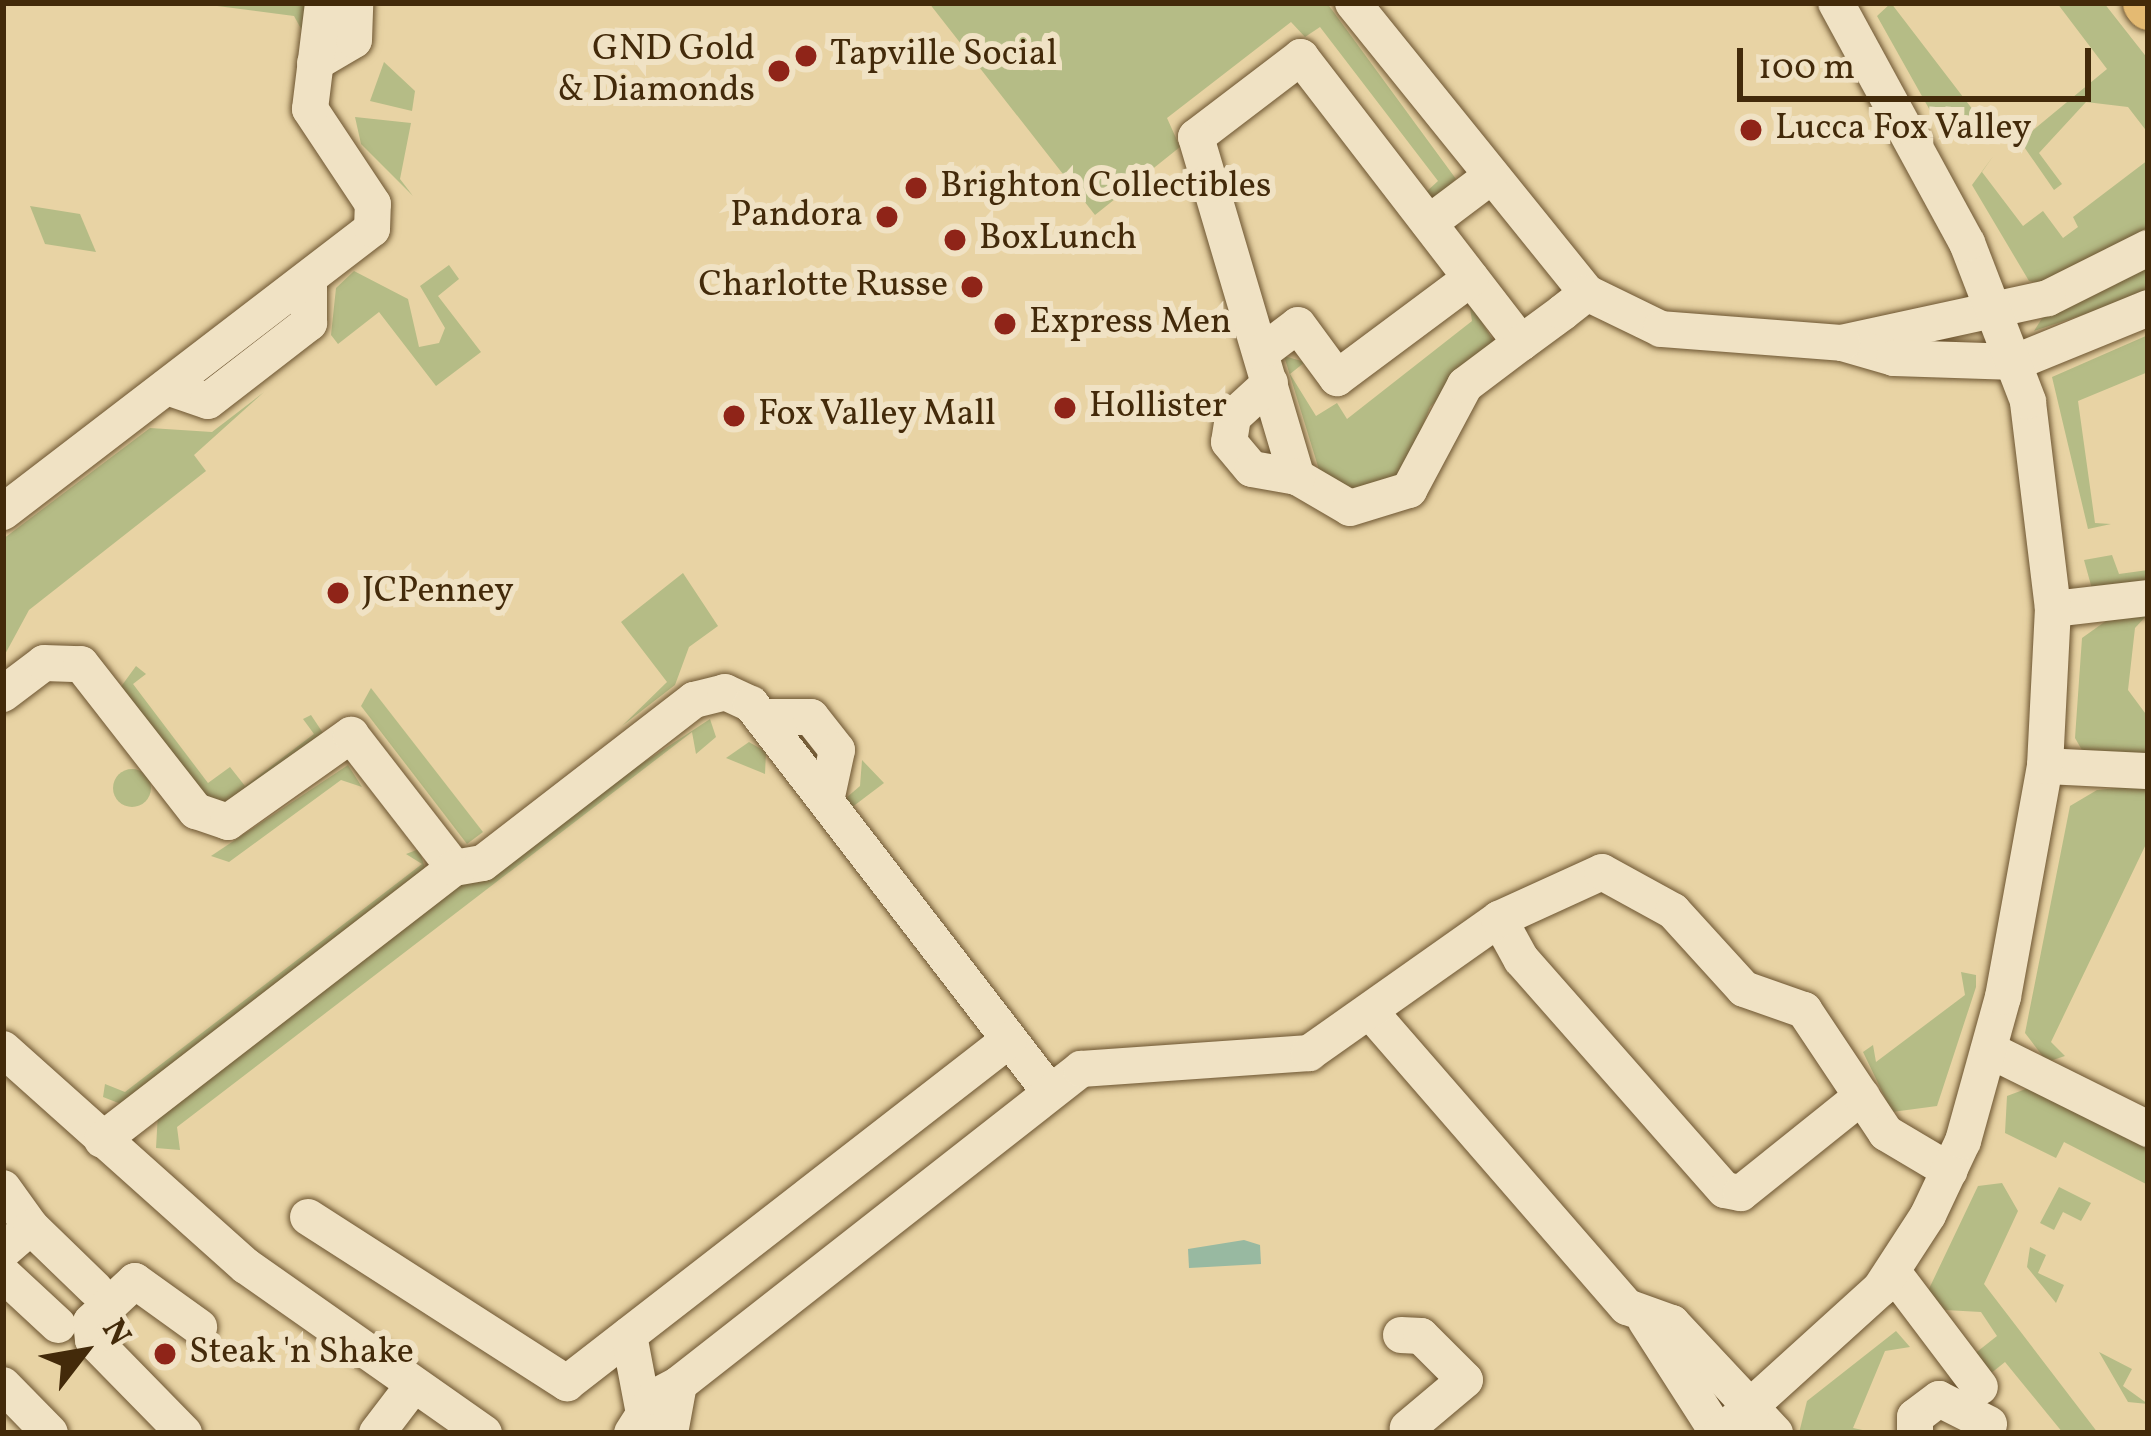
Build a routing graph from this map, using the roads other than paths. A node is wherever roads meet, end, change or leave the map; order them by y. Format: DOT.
graph roads {
  1 [pos="322,3"];
  2 [pos="355,3"];
  3 [pos="1353,3"];
  4 [pos="1845,7"];
  5 [pos="315,63"];
  6 [pos="1489,178"];
  7 [pos="1430,224"];
  8 [pos="2148,248"];
  9 [pos="1471,278"];
  10 [pos="1588,293"];
  11 [pos="2148,308"];
  12 [pos="1998,313"];
  13 [pos="1842,343"];
  14 [pos="1521,344"];
  15 [pos="2016,362"];
  16 [pos="1266,368"];
  17 [pos="1297,477"];
  18 [pos="3,512"];
  19 [pos="2148,598"];
  20 [pos="2053,609"];
  21 [pos="3,694"];
  22 [pos="2045,766"];
  23 [pos="2148,771"];
  24 [pos="454,868"];
  25 [pos="1499,919"];
  26 [pos="1373,1015"];
  27 [pos="1009,1040"];
  28 [pos="3,1049"];
  29 [pos="1989,1050"];
  30 [pos="1048,1090"];
  31 [pos="1862,1096"];
  32 [pos="2148,1129"];
  33 [pos="101,1140"];
  34 [pos="1950,1171"];
  35 [pos="3,1188"];
  36 [pos="308,1217"];
  37 [pos="32,1227"];
  38 [pos="3,1251"];
  39 [pos="1893,1272"];
  40 [pos="3,1274"];
  41 [pos="95,1289"];
  42 [pos="1646,1321"];
  43 [pos="58,1325"];
  44 [pos="199,1327"];
  45 [pos="628,1335"];
  46 [pos="1401,1335"];
  47 [pos="3,1385"];
  48 [pos="412,1387"];
  49 [pos="1980,1387"];
  50 [pos="1763,1421"];
  51 [pos="649,1427"];
  52 [pos="462,1428"];
  53 [pos="1408,1428"];
  54 [pos="1993,1429"];
  55 [pos="50,1433"];
  56 [pos="184,1433"];
  57 [pos="377,1433"];
  58 [pos="1720,1433"];
  59 [pos="1915,1433"];
  60 [pos="1936,1433"];
  1 -- 5 [label="street"];
  2 -- 5 [label="street"];
  3 -- 6 [label="street"];
  4 -- 12 [label="street"];
  5 -- 18 [label="street"];
  6 -- 7 [label="street"];
  6 -- 10 [label="street"];
  7 -- 9 [label="street"];
  7 -- 16 [label="street"];
  8 -- 12 [label="street"];
  9 -- 14 [label="street"];
  9 -- 16 [label="street"];
  10 -- 13 [label="street"];
  10 -- 14 [label="street"];
  11 -- 15 [label="street"];
  12 -- 13 [label="street"];
  12 -- 15 [label="street"];
  13 -- 15 [label="street"];
  14 -- 17 [label="street"];
  15 -- 20 [label="street"];
  16 -- 17 [label="street"];
  16 -- 17 [label="street"];
  19 -- 20 [label="street"];
  20 -- 22 [label="street"];
  21 -- 24 [label="street"];
  22 -- 23 [label="street"];
  22 -- 29 [label="street"];
  24 -- 27 [label="street"];
  24 -- 33 [label="street"];
  25 -- 26 [label="street"];
  25 -- 31 [label="street"];
  25 -- 31 [label="street"];
  26 -- 30 [label="street"];
  26 -- 42 [label="street"];
  27 -- 30 [label="street"];
  27 -- 45 [label="street"];
  28 -- 33 [label="street"];
  29 -- 32 [label="street"];
  29 -- 34 [label="street"];
  30 -- 51 [label="street"];
  31 -- 34 [label="street"];
  33 -- 48 [label="street"];
  34 -- 39 [label="street"];
  35 -- 37 [label="street"];
  36 -- 45 [label="street"];
  37 -- 38 [label="street"];
  37 -- 41 [label="street"];
  39 -- 49 [label="street"];
  39 -- 50 [label="street"];
  40 -- 43 [label="street"];
  42 -- 50 [label="street"];
  42 -- 58 [label="street"];
  44 -- 56 [label="street"];
  45 -- 51 [label="street"];
  46 -- 53 [label="street"];
  47 -- 55 [label="street"];
  48 -- 52 [label="street"];
  48 -- 57 [label="street"];
  50 -- 58 [label="street"];
  54 -- 59 [label="street"];
  54 -- 60 [label="street"];
}
